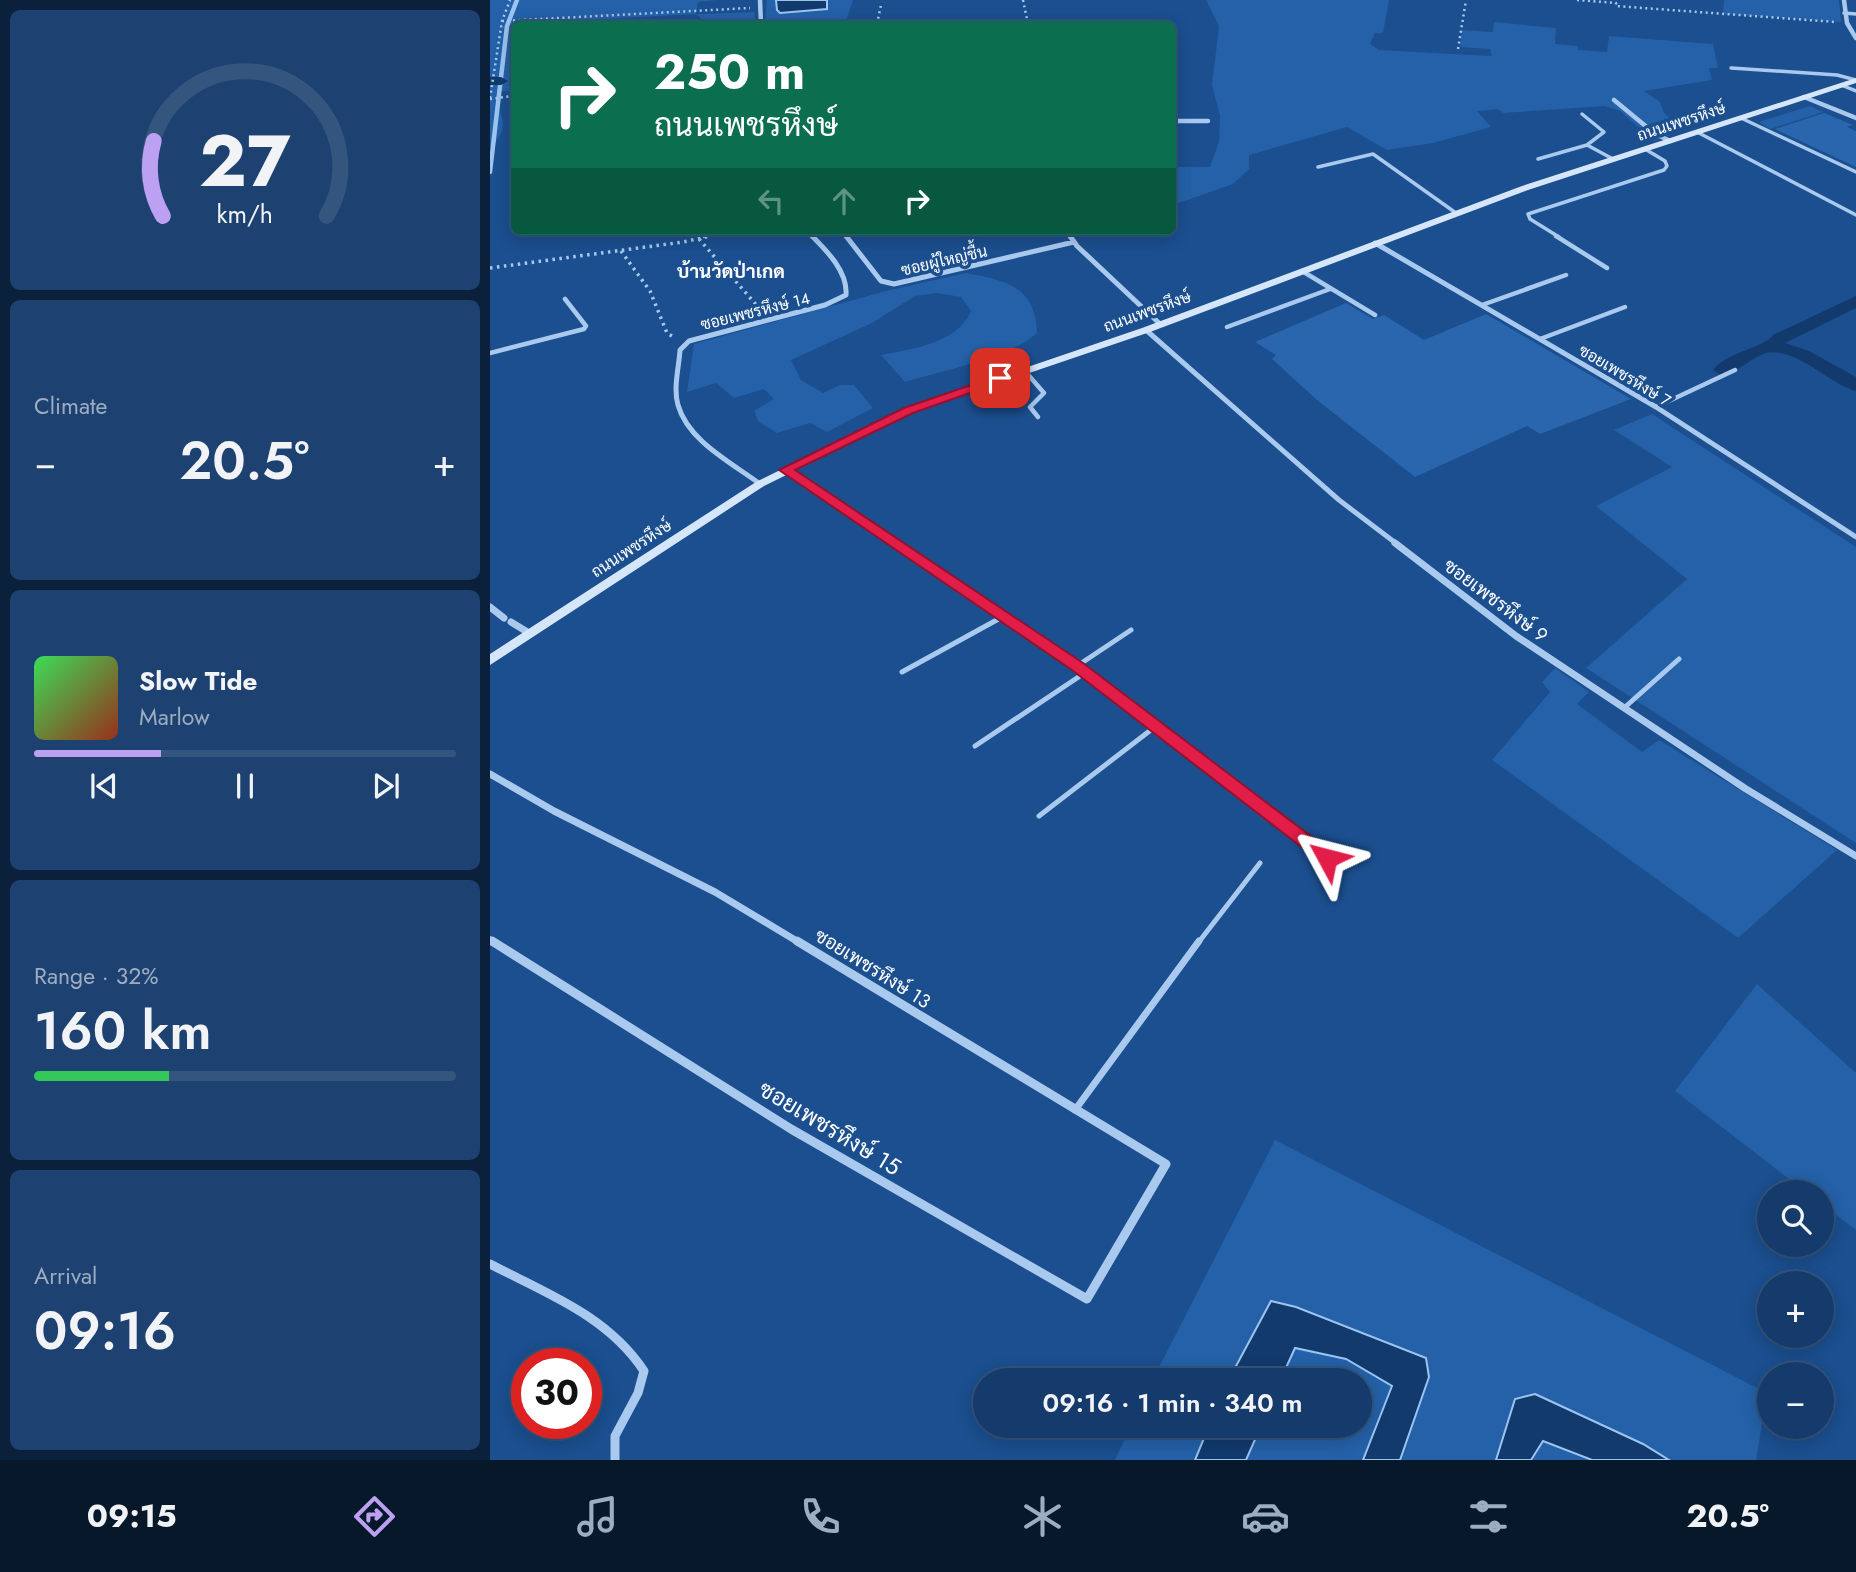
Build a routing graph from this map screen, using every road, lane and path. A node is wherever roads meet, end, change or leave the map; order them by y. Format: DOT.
graph roads {
  1 [pos="510,0"];
  2 [pos="761,0"];
  3 [pos="1023,0"];
  4 [pos="1466,0"];
  5 [pos="1577,0"];
  6 [pos="1844,0"];
  7 [pos="881,5"];
  8 [pos="760,7"];
  9 [pos="1844,12"];
  10 [pos="1856,14"];
  11 [pos="502,21"];
  12 [pos="761,21"];
  13 [pos="878,21"];
  14 [pos="1027,21"];
  15 [pos="1847,23"];
  16 [pos="1856,38"];
  17 [pos="1458,48"];
  18 [pos="1731,68"];
  19 [pos="1856,80"];
  20 [pos="491,83"];
  21 [pos="1841,85"];
  22 [pos="1856,91"];
  23 [pos="511,96"];
  24 [pos="1804,97"];
  25 [pos="490,98"];
  26 [pos="1614,100"];
  27 [pos="1582,114"];
  28 [pos="1741,118"];
  29 [pos="1856,118"];
  30 [pos="1176,121"];
  31 [pos="1208,121"];
  32 [pos="1697,132"];
  33 [pos="1670,141"];
  34 [pos="1587,145"];
  35 [pos="1645,149"];
  36 [pos="1538,159"];
  37 [pos="1613,159"];
  38 [pos="1318,167"];
  39 [pos="1856,172"];
  40 [pos="1456,213"];
  41 [pos="1856,215"];
  42 [pos="714,235"];
  43 [pos="811,235"];
  44 [pos="845,235"];
  45 [pos="1070,235"];
  46 [pos="699,239"];
  47 [pos="1074,242"];
  48 [pos="1375,243"];
  49 [pos="621,251"];
  50 [pos="490,268"];
  51 [pos="1607,268"];
  52 [pos="1302,271"];
  53 [pos="1566,275"];
  54 [pos="1330,289"];
  55 [pos="565,299"];
  56 [pos="1482,305"];
  57 [pos="1625,307"];
  58 [pos="1375,316"];
  59 [pos="768,320"];
  60 [pos="1160,324"];
  61 [pos="1227,327"];
  62 [pos="1146,330"];
  63 [pos="1540,338"];
  64 [pos="684,345"];
  65 [pos="490,353"];
  66 [pos="1024,370"];
  67 [pos="1735,370"];
  68 [pos="1656,407"];
  69 [pos="1038,417"];
  70 [pos="786,470"];
  71 [pos="760,484"];
  72 [pos="1856,537"];
  73 [pos="490,607"];
  74 [pos="1004,616"];
  75 [pos="1131,631"];
  76 [pos="528,633"];
  77 [pos="1679,659"];
  78 [pos="490,660"];
  79 [pos="1077,666"];
  80 [pos="902,672"];
  81 [pos="1086,672"];
  82 [pos="1624,708"];
  83 [pos="1156,726"];
  84 [pos="975,746"];
  85 [pos="490,774"];
  86 [pos="1039,816"];
  87 [pos="1856,856"];
  88 [pos="1327,858"];
  89 [pos="1260,863"];
  90 [pos="490,940"];
  91 [pos="1075,1110"];
  92 [pos="1128,1229"];
  93 [pos="490,1264"];
  94 [pos="615,1460"];
  1 -- 11 [label="path"];
  2 -- 8 [label="street"];
  3 -- 14 [label="path"];
  4 -- 17 [label="path"];
  5 -- 15 [label="path"];
  6 -- 9 [label="street"];
  7 -- 13 [label="path"];
  8 -- 11 [label="path"];
  8 -- 12 [label="street"];
  9 -- 10 [label="lane"];
  9 -- 15 [label="street"];
  11 -- 20 [label="path"];
  15 -- 16 [label="street"];
  18 -- 19 [label="lane"];
  19 -- 21 [label="main road, ถนนเพชรหึงษ์"];
  20 -- 25 [label="path"];
  21 -- 22 [label="lane"];
  21 -- 24 [label="main road, ถนนเพชรหึงษ์"];
  23 -- 25 [label="path"];
  24 -- 28 [label="main road, ถนนเพชรหึงษ์"];
  24 -- 29 [label="street"];
  26 -- 33 [label="street"];
  27 -- 34 [label="lane"];
  28 -- 32 [label="main road, ถนนเพชรหึงษ์"];
  28 -- 39 [label="lane"];
  30 -- 31 [label="street"];
  32 -- 33 [label="main road, ถนนเพชรหึงษ์"];
  32 -- 41 [label="lane"];
  33 -- 35 [label="main road, ถนนเพชรหึงษ์"];
  34 -- 36 [label="lane"];
  34 -- 37 [label="lane"];
  35 -- 37 [label="main road, ถนนเพชรหึงษ์"];
  35 -- 51 [label="lane"];
  37 -- 40 [label="main road, ถนนเพชรหึงษ์"];
  38 -- 40 [label="lane"];
  40 -- 48 [label="main road, ถนนเพชรหึงษ์"];
  42 -- 46 [label="path"];
  43 -- 59 [label="street, ซอยเพชรหึงษ์ 14"];
  44 -- 47 [label="street, ซอยผู้ใหญ่ชื้น"];
  45 -- 47 [label="street"];
  46 -- 49 [label="path"];
  46 -- 59 [label="path"];
  47 -- 60 [label="street"];
  48 -- 52 [label="main road, ถนนเพชรหึงษ์"];
  48 -- 56 [label="street, ซอยเพชรหึงษ์ 7"];
  49 -- 50 [label="path"];
  49 -- 64 [label="path"];
  52 -- 54 [label="lane"];
  52 -- 60 [label="main road, ถนนเพชรหึงษ์"];
  53 -- 56 [label="lane"];
  54 -- 58 [label="lane"];
  54 -- 61 [label="lane"];
  55 -- 65 [label="lane"];
  56 -- 63 [label="street, ซอยเพชรหึงษ์ 7"];
  57 -- 63 [label="lane"];
  59 -- 64 [label="street, ซอยเพชรหึงษ์ 14"];
  60 -- 62 [label="main road, ถนนเพชรหึงษ์"];
  62 -- 66 [label="main road, ถนนเพชรหึงษ์"];
  62 -- 82 [label="street, ซอยเพชรหึงษ์ 9"];
  63 -- 68 [label="street, ซอยเพชรหึงษ์ 7"];
  64 -- 71 [label="street, ซอยเพชรหึงษ์ 14"];
  66 -- 69 [label="lane"];
  66 -- 70 [label="main road, ถนนเพชรหึงษ์"];
  67 -- 68 [label="lane"];
  68 -- 72 [label="street, ซอยเพชรหึงษ์ 7"];
  70 -- 71 [label="main road, ถนนเพชรหึงษ์"];
  70 -- 74 [label="street"];
  71 -- 76 [label="main road, ถนนเพชรหึงษ์"];
  73 -- 76 [label="street"];
  74 -- 79 [label="street"];
  74 -- 80 [label="lane"];
  75 -- 79 [label="lane"];
  76 -- 78 [label="main road, ถนนเพชรหึงษ์"];
  77 -- 82 [label="lane"];
  79 -- 81 [label="street"];
  81 -- 83 [label="street"];
  81 -- 84 [label="lane"];
  82 -- 87 [label="street, ซอยเพชรหึงษ์ 9"];
  83 -- 86 [label="lane"];
  83 -- 88 [label="street"];
  85 -- 91 [label="street, ซอยเพชรหึงษ์ 13"];
  89 -- 91 [label="lane"];
  90 -- 92 [label="street, ซอยเพชรหึงษ์ 15"];
  91 -- 92 [label="street, ซอยเพชรหึงษ์ 13"];
  93 -- 94 [label="street"];
}
